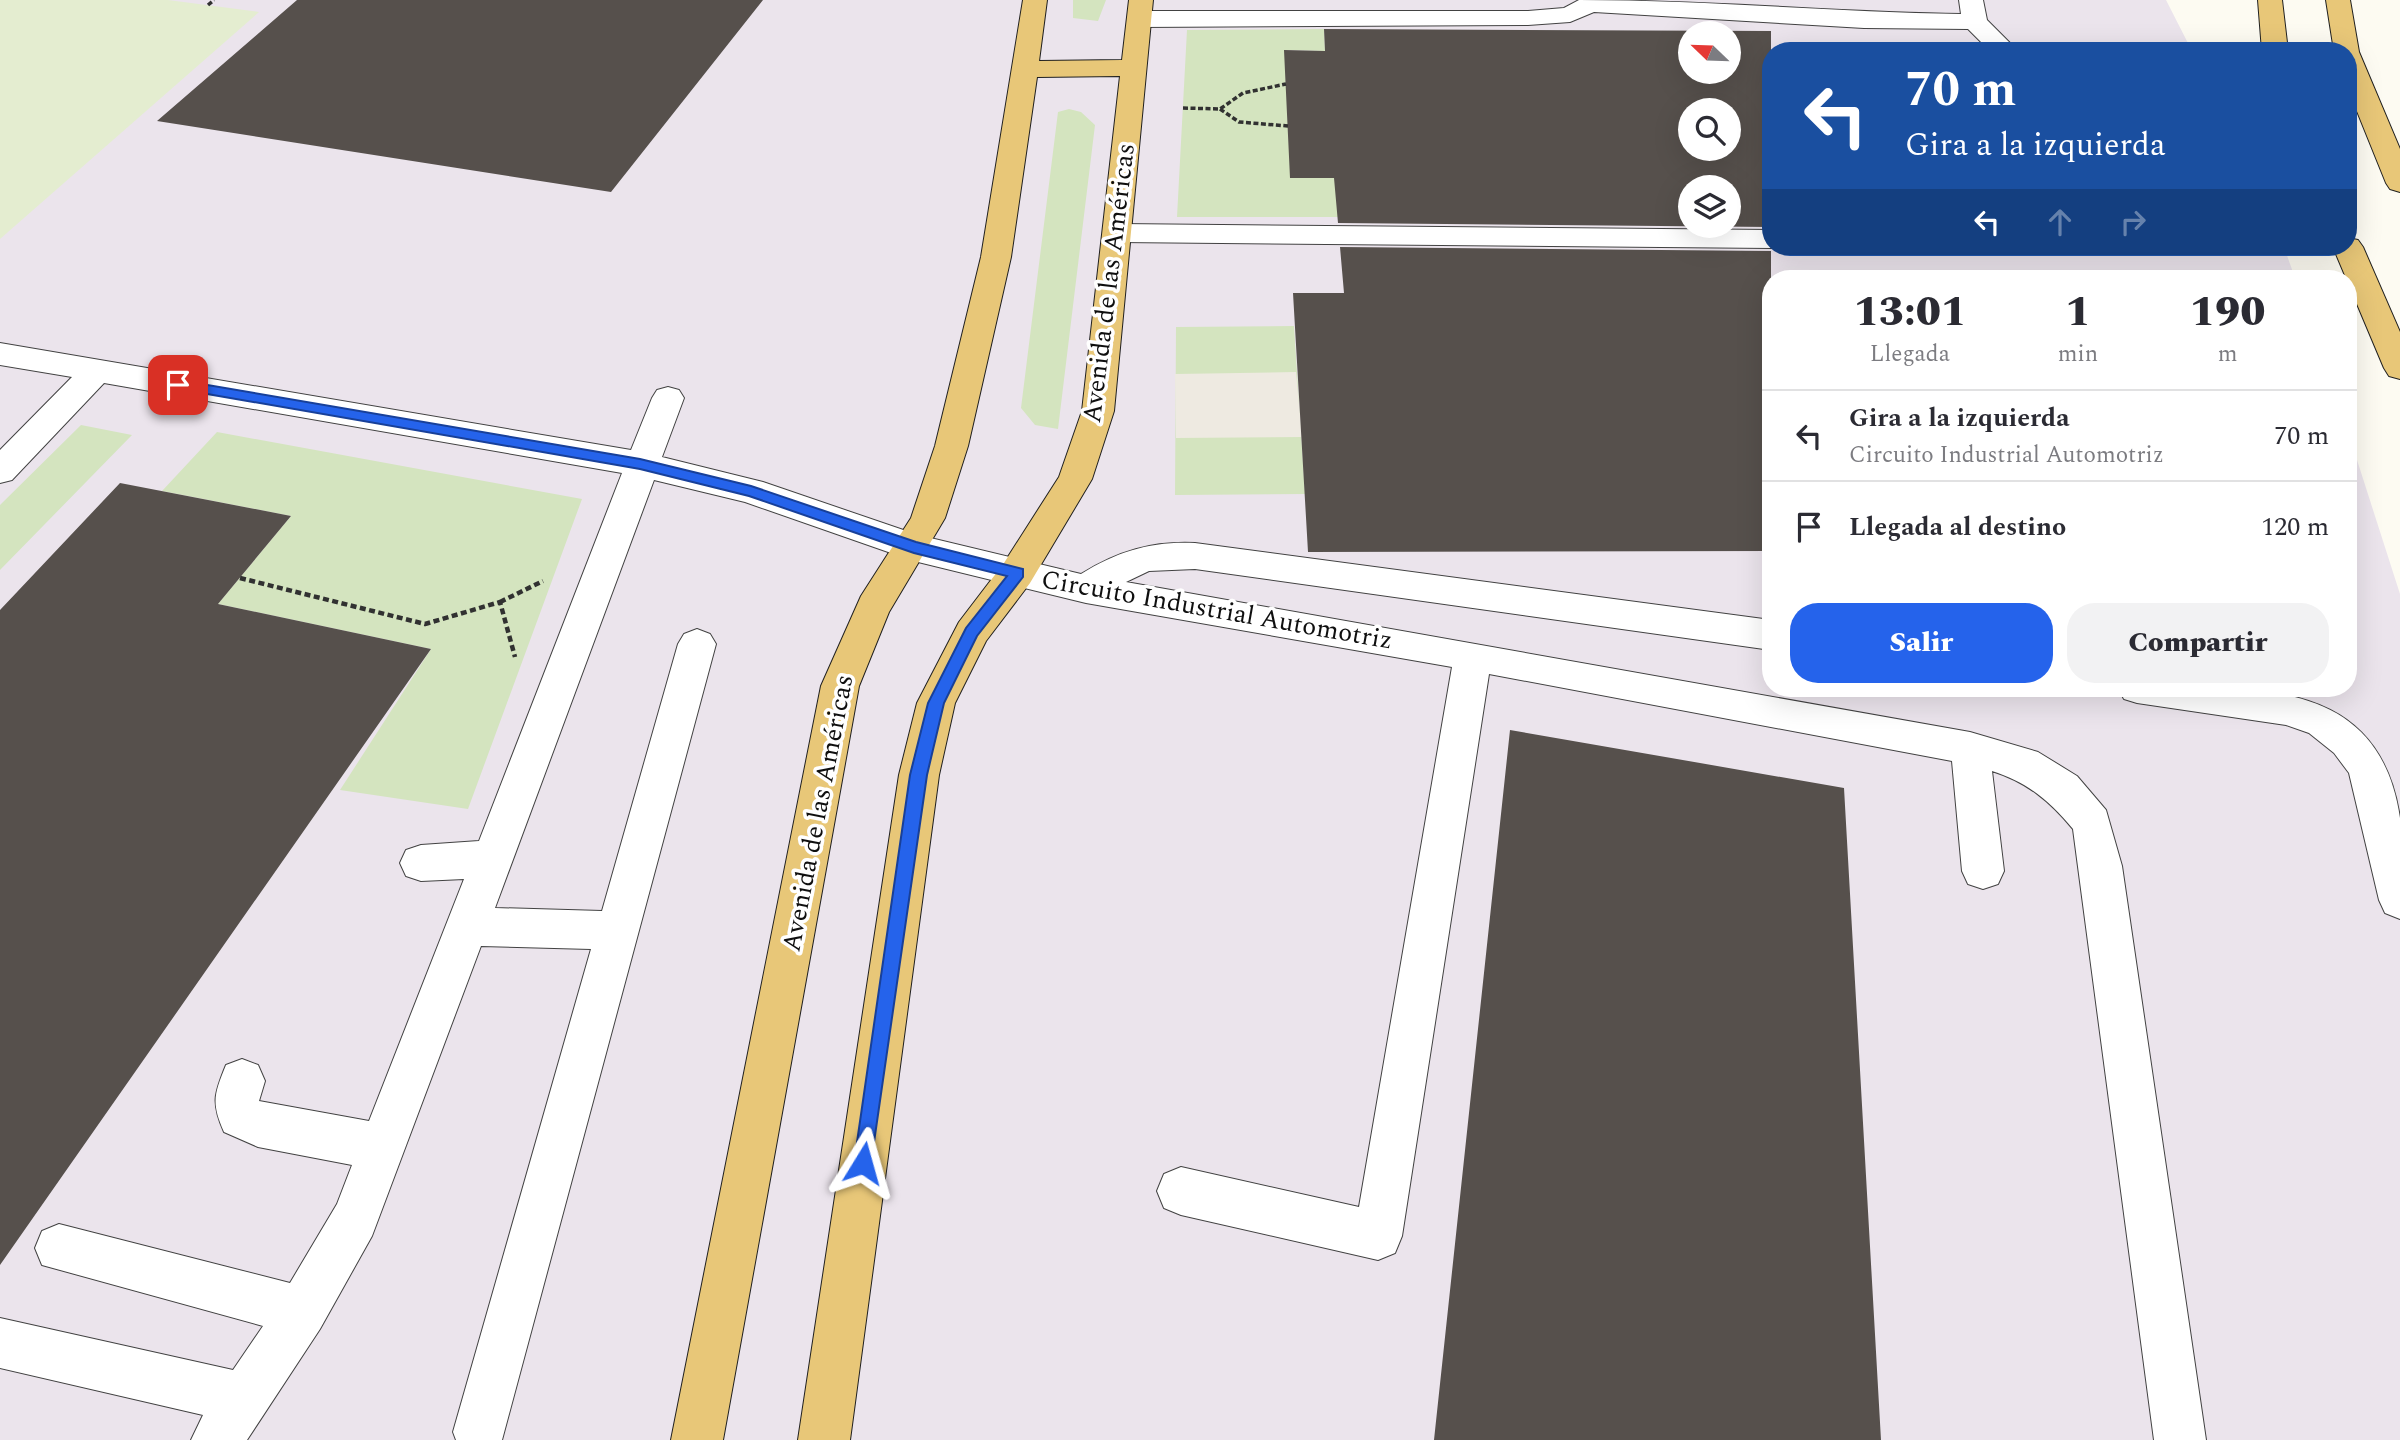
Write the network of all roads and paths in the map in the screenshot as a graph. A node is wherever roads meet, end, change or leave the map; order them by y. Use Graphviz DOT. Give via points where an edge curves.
graph roads {
  1 [pos="214,0"];
  2 [pos="1035,0"];
  3 [pos="2270,0"];
  4 [pos="2338,0"];
  5 [pos="1588,2"];
  6 [pos="208,5"];
  7 [pos="1140,9"];
  8 [pos="1973,11"];
  9 [pos="1998,42"];
  10 [pos="2274,42"];
  11 [pos="2346,42"];
  12 [pos="1133,68"];
  13 [pos="1025,69"];
  14 [pos="2357,76"];
  15 [pos="1286,84"];
  16 [pos="1183,108"];
  17 [pos="1220,109"];
  18 [pos="1288,126"];
  19 [pos="2400,183"];
  20 [pos="1119,233"];
  21 [pos="1762,239"];
  22 [pos="2352,256"];
  23 [pos="0,354"];
  24 [pos="2400,368"];
  25 [pos="97,371"];
  26 [pos="668,398"];
  27 [pos="640,464"];
  28 [pos="0,471"];
  29 [pos="914,548"];
  30 [pos="1017,573"];
  31 [pos="554,576"];
  32 [pos="240,578"];
  33 [pos="1086,589"];
  34 [pos="500,602"];
  35 [pos="1762,634"];
  36 [pos="697,643"];
  37 [pos="1473,656"];
  38 [pos="515,660"];
  39 [pos="2201,697"];
  40 [pos="1970,748"];
  41 [pos="491,859"];
  42 [pos="421,863"];
  43 [pos="1983,872"];
  44 [pos="2400,900"];
  45 [pos="466,925"];
  46 [pos="618,930"];
  47 [pos="242,1081"];
  48 [pos="382,1147"];
  49 [pos="1181,1191"];
  50 [pos="59,1248"];
  51 [pos="302,1311"];
  52 [pos="0,1343"];
  53 [pos="246,1399"];
  54 [pos="479,1432"];
  55 [pos="216,1440"];
  56 [pos="697,1440"];
  57 [pos="824,1440"];
  58 [pos="2180,1440"];
  1 -- 6 [label="path"];
  2 -- 13 [label="main road, Avenida de las Américas"];
  3 -- 10 [label="main road"];
  4 -- 11 [label="main road"];
  5 -- 7 [label="street" via="1570,15 1528,18"];
  5 -- 8 [label="street" via="1864,20"];
  7 -- 12 [label="main road, Avenida de las Américas"];
  8 -- 9 [label="street"];
  12 -- 13 [label="main road"];
  12 -- 20 [label="main road, Avenida de las Américas"];
  13 -- 29 [label="main road, Avenida de las Américas" via="965,406"];
  14 -- 19 [label="main road"];
  15 -- 17 [label="path" via="1249,89"];
  16 -- 17 [label="path"];
  17 -- 18 [label="path" via="1239,122"];
  20 -- 21 [label="street"];
  20 -- 30 [label="main road, Avenida de las Américas" via="1098,411 1075,479"];
  22 -- 24 [label="main road"];
  23 -- 25 [label="street, Circuito Industrial Automotriz"];
  25 -- 27 [label="street, Circuito Industrial Automotriz"];
  25 -- 28 [label="street"];
  26 -- 27 [label="street"];
  27 -- 29 [label="street, Circuito Industrial Automotriz" via="751,491"];
  27 -- 41 [label="street"];
  29 -- 30 [label="street, Circuito Industrial Automotriz"];
  29 -- 56 [label="main road, Avenida de las Américas" via="859,634 840,686"];
  30 -- 33 [label="street, Circuito Industrial Automotriz"];
  30 -- 57 [label="main road, Avenida de las Américas" via="972,632 936,703 919,775"];
  31 -- 34 [label="path"];
  32 -- 34 [label="path" via="425,624"];
  33 -- 35 [label="street" via="1129,562 1160,554 1195,556"];
  33 -- 37 [label="street, Circuito Industrial Automotriz"];
  34 -- 38 [label="path"];
  36 -- 46 [label="street"];
  37 -- 40 [label="street, Circuito Industrial Automotriz"];
  37 -- 49 [label="street" via="1378,1236"];
  39 -- 44 [label="street" via="2287,709 2323,722 2348,741 2367,767"];
  40 -- 43 [label="street"];
  40 -- 58 [label="street, Circuito Industrial Automotriz" via="2024,764 2063,788 2092,822"];
  41 -- 42 [label="street"];
  41 -- 45 [label="street"];
  45 -- 46 [label="street"];
  45 -- 48 [label="street"];
  46 -- 54 [label="street"];
  47 -- 48 [label="street" via="236,1100 240,1116 258,1125"];
  48 -- 51 [label="street" via="355,1219"];
  50 -- 51 [label="street"];
  51 -- 53 [label="street"];
  52 -- 53 [label="street"];
  53 -- 55 [label="street"];
}
